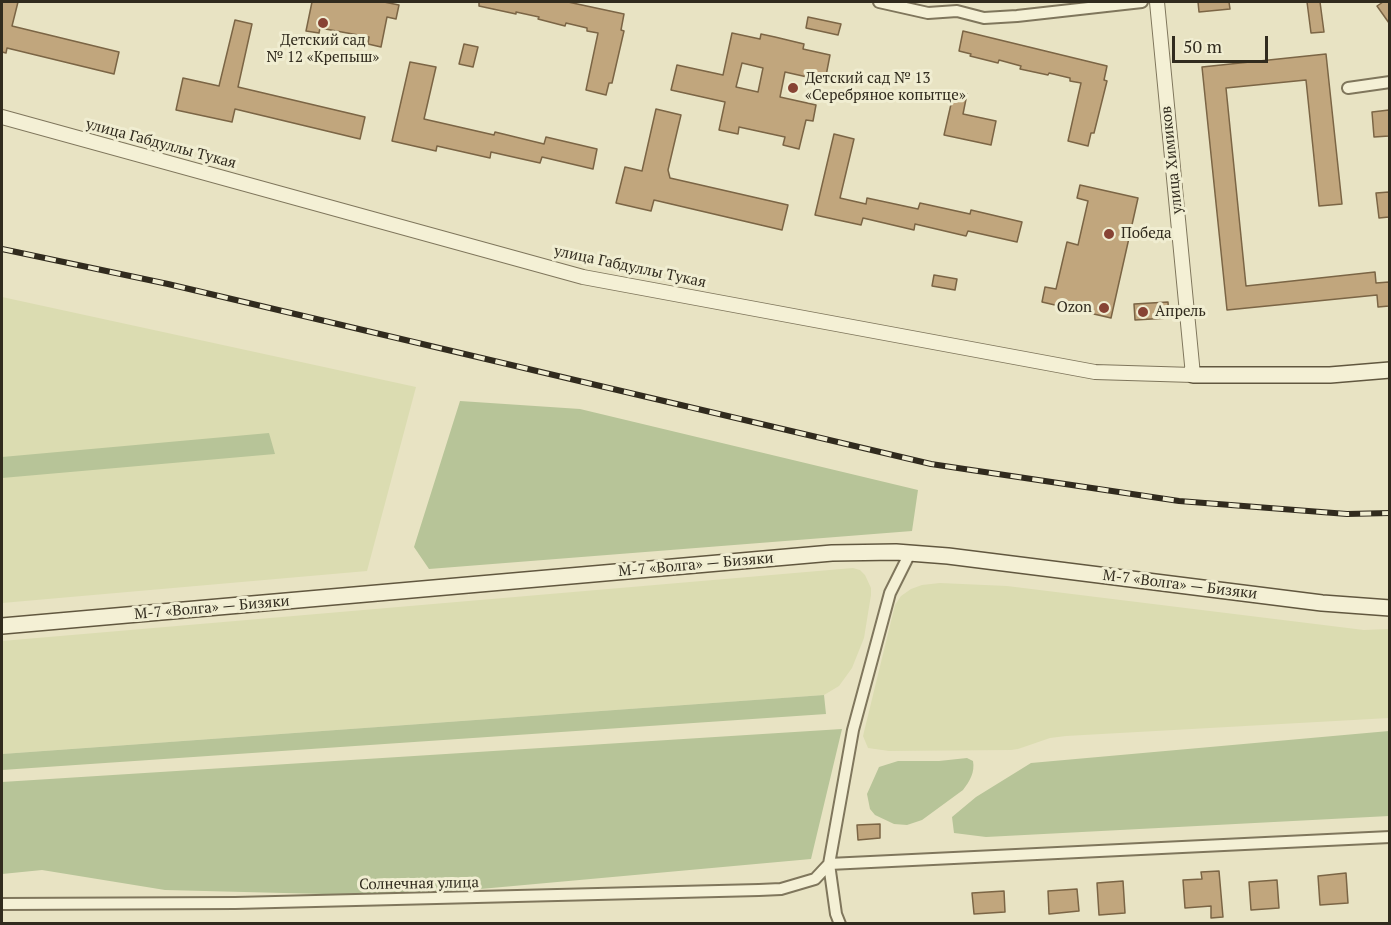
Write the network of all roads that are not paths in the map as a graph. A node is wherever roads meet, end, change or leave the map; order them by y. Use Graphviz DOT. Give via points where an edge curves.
graph roads {
  1 [pos="879,2"];
  2 [pos="1142,2"];
  3 [pos="1157,2"];
  4 [pos="1389,82"];
  5 [pos="1348,88"];
  6 [pos="2,117"];
  7 [pos="1389,370"];
  8 [pos="1193,375"];
  9 [pos="910,553"];
  10 [pos="1389,608"];
  11 [pos="2,626"];
  12 [pos="1389,837"];
  13 [pos="830,864"];
  14 [pos="2,904"];
  15 [pos="840,924"];
  1 -- 2 [label="street" via="928,13 957,11 984,18"];
  3 -- 8 [label="street, улица Химиков"];
  4 -- 5 [label="street"];
  6 -- 8 [label="street, улица Габдуллы Тукая" via="583,277 1095,372"];
  7 -- 8 [label="main road" via="1330,375"];
  9 -- 10 [label="main road, М-7 «Волга» — Бизяки"];
  9 -- 11 [label="main road, М-7 «Волга» — Бизяки" via="832,553"];
  9 -- 13 [label="street" via="890,593 853,730"];
  12 -- 13 [label="street"];
  13 -- 14 [label="street, Солнечная улица" via="815,879 781,889 235,903"];
  13 -- 15 [label="street"];
}
